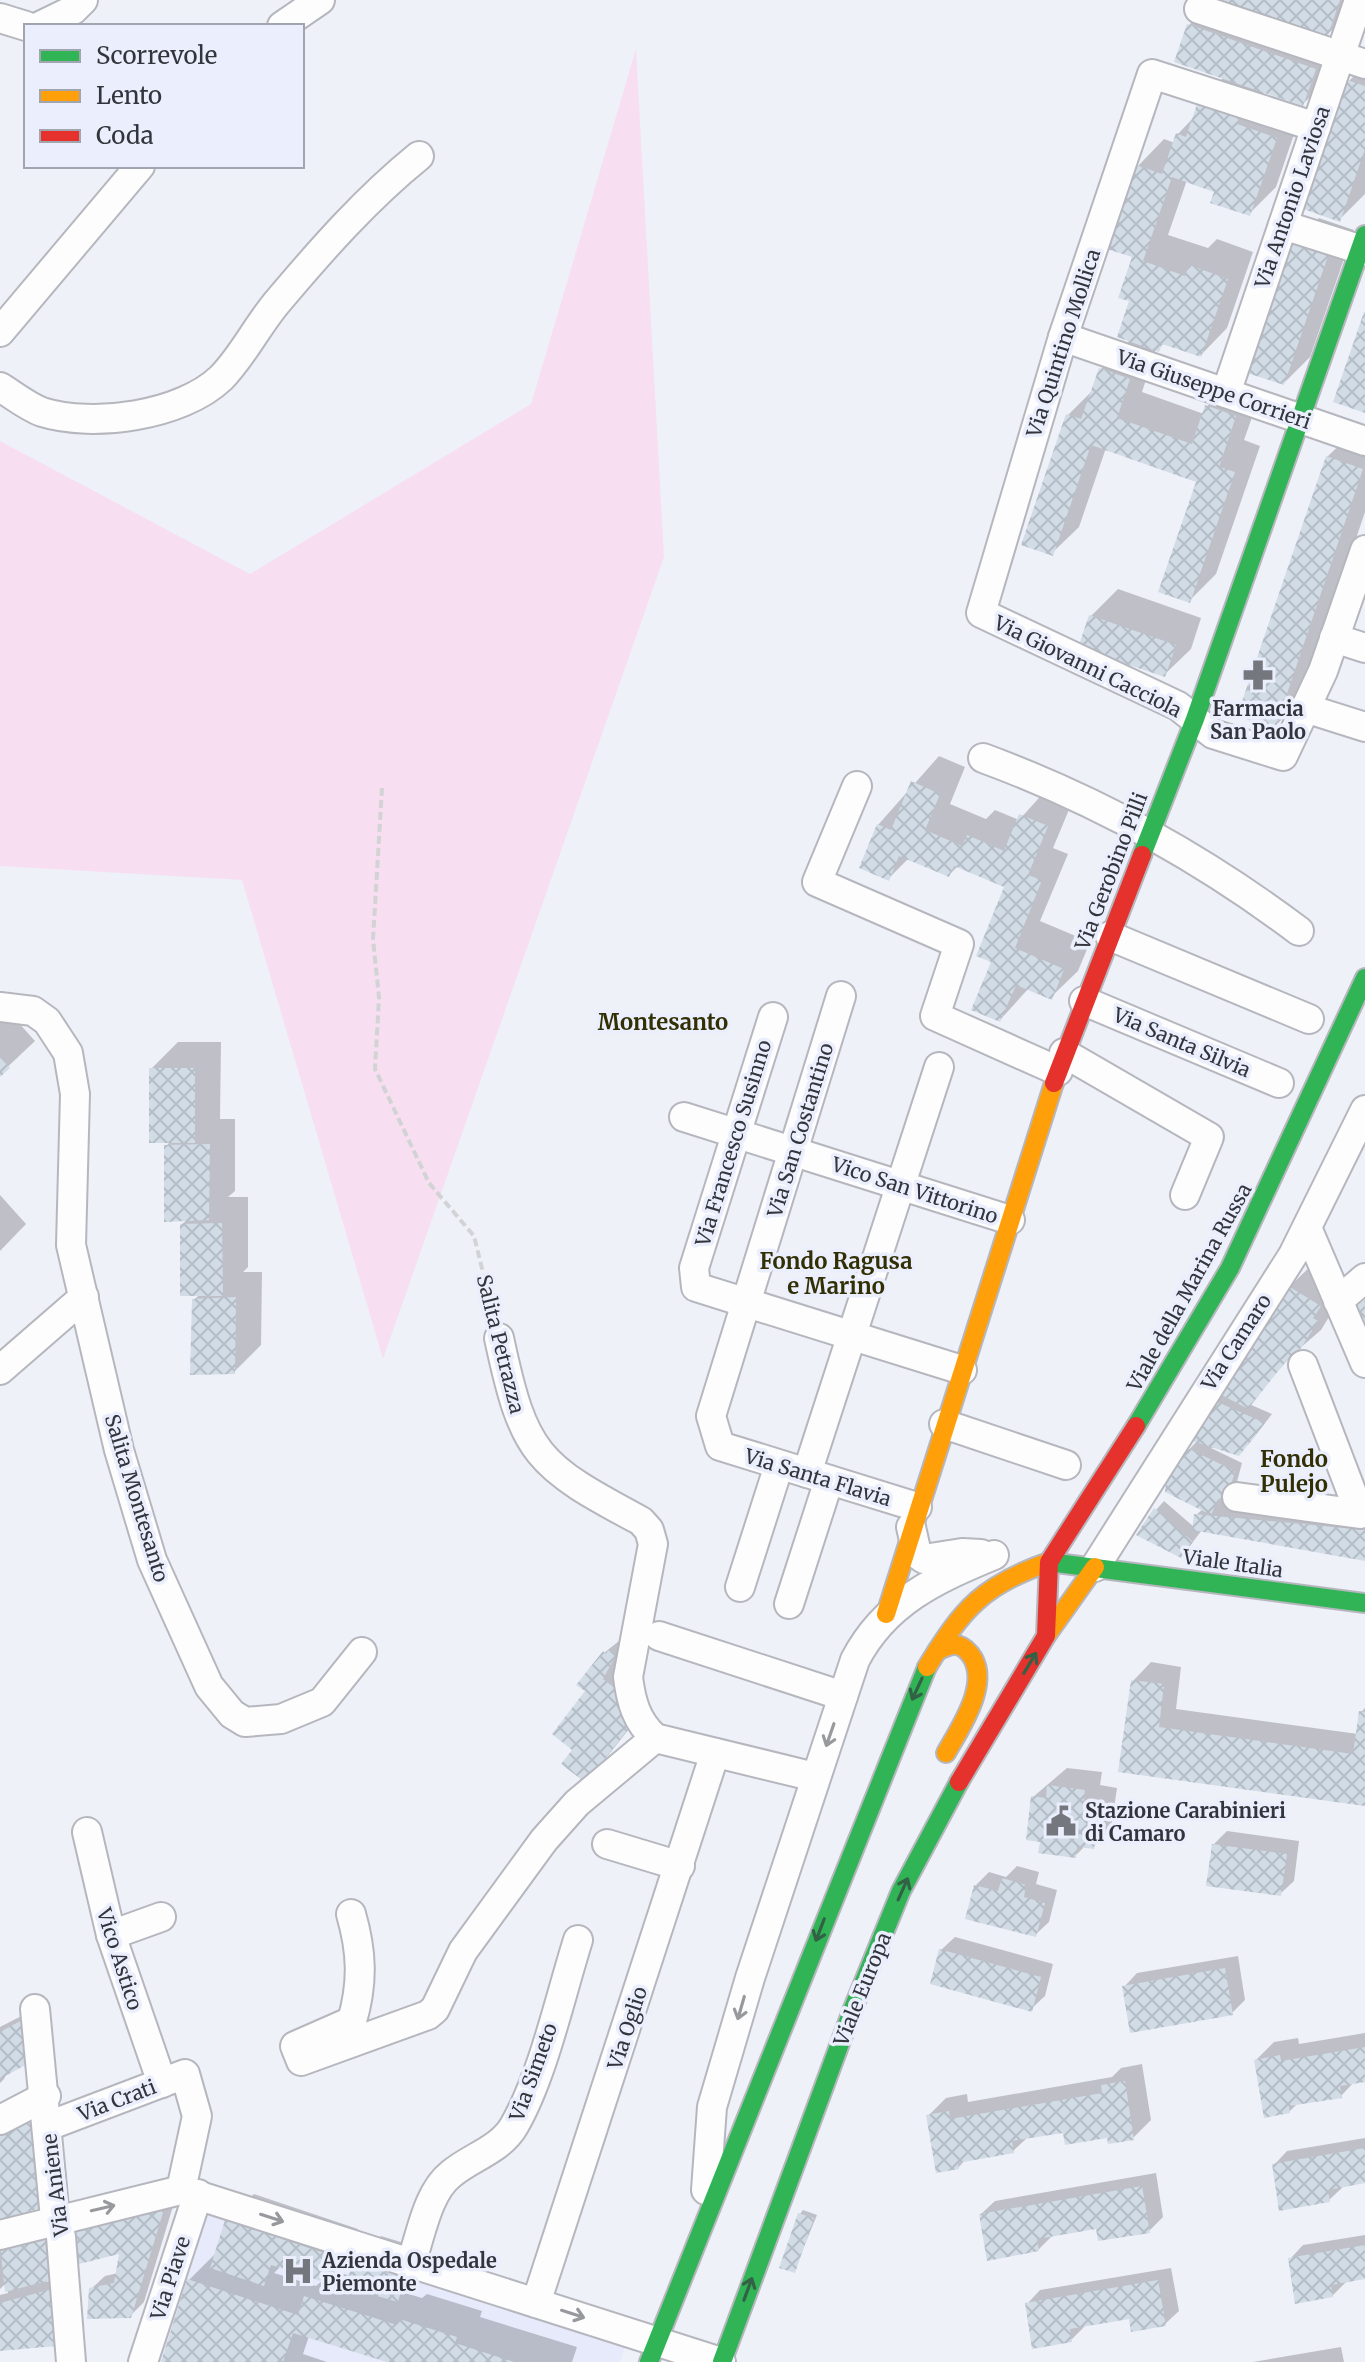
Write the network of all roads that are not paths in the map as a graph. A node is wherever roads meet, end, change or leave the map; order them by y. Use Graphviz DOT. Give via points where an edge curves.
graph roads {
  1 [pos="83,0"];
  2 [pos="320,0"];
  3 [pos="1359,0"];
  4 [pos="1199,9"];
  5 [pos="0,18"];
  6 [pos="44,24"];
  7 [pos="285,24"];
  8 [pos="24,25"];
  9 [pos="1353,60"];
  10 [pos="1316,127"];
  11 [pos="419,156"];
  12 [pos="138,168"];
  13 [pos="1283,225"];
  14 [pos="1363,245"];
  15 [pos="0,332"];
  16 [pos="1063,337"];
  17 [pos="0,387"];
  18 [pos="1226,393"];
  19 [pos="1301,419"];
  20 [pos="1365,441"];
  21 [pos="1365,550"];
  22 [pos="981,613"];
  23 [pos="1334,638"];
  24 [pos="1365,648"];
  25 [pos="1305,708"];
  26 [pos="1195,719"];
  27 [pos="1365,727"];
  28 [pos="983,758"];
  29 [pos="857,786"];
  30 [pos="1149,833"];
  31 [pos="1299,931"];
  32 [pos="1110,936"];
  33 [pos="1365,978"];
  34 [pos="841,996"];
  35 [pos="1084,1001"];
  36 [pos="0,1007"];
  37 [pos="773,1017"];
  38 [pos="1309,1019"];
  39 [pos="1061,1062"];
  40 [pos="939,1067"];
  41 [pos="1279,1083"];
  42 [pos="1365,1110"];
  43 [pos="684,1117"];
  44 [pos="736,1134"];
  45 [pos="793,1152"];
  46 [pos="901,1186"];
  47 [pos="1185,1195"];
  48 [pos="1010,1220"];
  49 [pos="1308,1230"];
  50 [pos="1365,1278"];
  51 [pos="84,1297"];
  52 [pos="1338,1301"];
  53 [pos="746,1302"];
  54 [pos="852,1335"];
  55 [pos="499,1338"];
  56 [pos="1365,1363"];
  57 [pos="1303,1365"];
  58 [pos="0,1370"];
  59 [pos="962,1370"];
  60 [pos="944,1424"];
  61 [pos="720,1446"];
  62 [pos="779,1465"];
  63 [pos="1066,1465"];
  64 [pos="818,1477"];
  65 [pos="1237,1497"];
  66 [pos="914,1517"];
  67 [pos="994,1555"];
  68 [pos="1049,1562"];
  69 [pos="1095,1567"];
  70 [pos="740,1587"];
  71 [pos="1365,1603"];
  72 [pos="789,1604"];
  73 [pos="886,1614"];
  74 [pos="659,1636"];
  75 [pos="1046,1636"];
  76 [pos="937,1651"];
  77 [pos="362,1652"];
  78 [pos="843,1696"];
  79 [pos="655,1738"];
  80 [pos="715,1753"];
  81 [pos="815,1777"];
  82 [pos="87,1832"];
  83 [pos="607,1844"];
  84 [pos="920,1852"];
  85 [pos="680,1866"];
  86 [pos="351,1914"];
  87 [pos="161,1917"];
  88 [pos="111,1935"];
  89 [pos="578,1940"];
  90 [pos="35,2009"];
  91 [pos="174,2078"];
  92 [pos="46,2096"];
  93 [pos="0,2120"];
  94 [pos="48,2126"];
  95 [pos="189,2192"];
  96 [pos="704,2215"];
  97 [pos="57,2219"];
  98 [pos="0,2235"];
  99 [pos="411,2263"];
  100 [pos="536,2303"];
  101 [pos="652,2352"];
  102 [pos="71,2362"];
  103 [pos="143,2362"];
  104 [pos="722,2362"];
  1 -- 6 [label="street"];
  2 -- 7 [label="street"];
  3 -- 9 [label="street, Via Antonio Laviosa"];
  4 -- 9 [label="street"];
  5 -- 8 [label="street"];
  9 -- 10 [label="street, Via Antonio Laviosa"];
  10 -- 13 [label="street, Via Antonio Laviosa"];
  10 -- 16 [label="street, Via Quintino Mollica" via="1152,74"];
  11 -- 17 [label="street" via="383,185 278,301 220,379 172,406 140,416 91,418 41,412"];
  12 -- 15 [label="street"];
  13 -- 14 [label="street"];
  13 -- 18 [label="street, Via Antonio Laviosa"];
  14 -- 19 [label="main road, Via Gerobino Pilli"];
  16 -- 18 [label="street, Via Giuseppe Corrieri"];
  16 -- 22 [label="street, Via Quintino Mollica"];
  18 -- 19 [label="street, Via Giuseppe Corrieri"];
  19 -- 20 [label="street, Via Giuseppe Corrieri"];
  19 -- 26 [label="main road, Via Gerobino Pilli"];
  21 -- 23 [label="street"];
  22 -- 26 [label="street, Via Giovanni Cacciola" via="1178,706"];
  23 -- 24 [label="street"];
  23 -- 25 [label="street"];
  25 -- 26 [label="street, Via Giovanni Cacciola" via="1283,756 1213,734"];
  25 -- 27 [label="street"];
  26 -- 30 [label="main road, Via Gerobino Pilli"];
  28 -- 30 [label="street" via="1086,799"];
  29 -- 39 [label="street" via="817,882 959,944 935,1016"];
  30 -- 31 [label="street"];
  30 -- 32 [label="main road, Via Gerobino Pilli"];
  32 -- 35 [label="main road, Via Gerobino Pilli"];
  32 -- 38 [label="street"];
  33 -- 68 [label="main road, Viale della Marina Russa" via="1230,1268"];
  34 -- 45 [label="street, Via San Costantino"];
  35 -- 39 [label="main road, Via Gerobino Pilli"];
  35 -- 41 [label="street, Via Santa Silvia"];
  36 -- 51 [label="street" via="33,1011 47,1021 68,1053 75,1094 71,1245"];
  37 -- 44 [label="street, Via Francesco Susinno"];
  39 -- 47 [label="street" via="1209,1137"];
  39 -- 48 [label="main road, Via Gerobino Pilli"];
  40 -- 46 [label="street"];
  42 -- 49 [label="street, Via Camaro"];
  43 -- 44 [label="street, Vico San Vittorino"];
  44 -- 45 [label="street, Vico San Vittorino"];
  44 -- 53 [label="street, Via Francesco Susinno" via="695,1277"];
  45 -- 46 [label="street, Vico San Vittorino"];
  45 -- 53 [label="street, Via San Costantino"];
  46 -- 48 [label="street, Vico San Vittorino"];
  46 -- 54 [label="street"];
  48 -- 59 [label="main road, Via Gerobino Pilli"];
  49 -- 52 [label="street"];
  49 -- 69 [label="street, Via Camaro"];
  50 -- 52 [label="street"];
  51 -- 58 [label="street"];
  51 -- 77 [label="street, Salita Montesanto" via="119,1450 152,1560 220,1701 245,1722 270,1722 310,1710 332,1692"];
  52 -- 56 [label="street"];
  53 -- 54 [label="street"];
  53 -- 61 [label="street, Via San Costantino" via="711,1416"];
  54 -- 59 [label="street"];
  54 -- 64 [label="street"];
  55 -- 79 [label="street, Salita Petrazza" via="512,1402 529,1443 562,1475 649,1530 653,1544 628,1677 641,1726"];
  57 -- 65 [label="street" via="1360,1514"];
  59 -- 60 [label="main road, Via Gerobino Pilli"];
  60 -- 63 [label="street"];
  60 -- 66 [label="main road, Via Gerobino Pilli"];
  61 -- 62 [label="street, Via Santa Flavia"];
  62 -- 64 [label="street, Via Santa Flavia"];
  62 -- 70 [label="street"];
  64 -- 66 [label="street, Via Santa Flavia"];
  64 -- 72 [label="street"];
  66 -- 67 [label="street" via="917,1554 924,1559"];
  66 -- 73 [label="main road, Via Gerobino Pilli"];
  67 -- 68 [label="street"];
  67 -- 73 [label="street" via="928,1584"];
  68 -- 69 [label="main road, Viale Italia"];
  68 -- 75 [label="main road"];
  68 -- 76 [label="main road" via="1007,1577 978,1599"];
  69 -- 71 [label="main road, Viale Italia"];
  69 -- 75 [label="main road, Viale Europa"];
  73 -- 78 [label="street" via="861,1648"];
  74 -- 78 [label="street"];
  84 -- 75 [label="main road, Viale Europa, one-way"];
  76 -- 84 [label="main road" via="959,1645 970,1654 975,1671 969,1713 945,1755"];
  76 -- 96 [label="main road, one-way" via="903,1719"];
  78 -- 81 [label="street, one-way"];
  79 -- 80 [label="street"];
  79 -- 86 [label="street" via="577,1803 544,1840 463,1951 435,2009 301,2061 295,2046 352,2021 359,1999 361,1949"];
  80 -- 81 [label="street"];
  80 -- 85 [label="street, Via Oglio"];
  81 -- 96 [label="street, one-way" via="712,2107"];
  82 -- 88 [label="street, Vico Astico"];
  83 -- 85 [label="street"];
  104 -- 84 [label="main road, Viale Europa, one-way" via="852,2011"];
  85 -- 100 [label="street, Via Oglio"];
  87 -- 88 [label="street"];
  88 -- 91 [label="street, Vico Astico"];
  89 -- 99 [label="street, Via Simeto" via="514,2125 500,2143 443,2181"];
  90 -- 92 [label="street, Via Aniene"];
  91 -- 94 [label="street, Via Crati"];
  91 -- 95 [label="street, Vico Astico" via="197,2116"];
  92 -- 93 [label="street"];
  92 -- 94 [label="street, Via Aniene"];
  94 -- 97 [label="street, Via Aniene"];
  97 -- 95 [label="street, one-way"];
  95 -- 99 [label="street, one-way"];
  95 -- 103 [label="street, Via Piave"];
  96 -- 101 [label="main road"];
  97 -- 98 [label="street"];
  97 -- 102 [label="street, Via Aniene"];
  99 -- 100 [label="street"];
  100 -- 101 [label="street, one-way"];
  101 -- 104 [label="street"];
}
